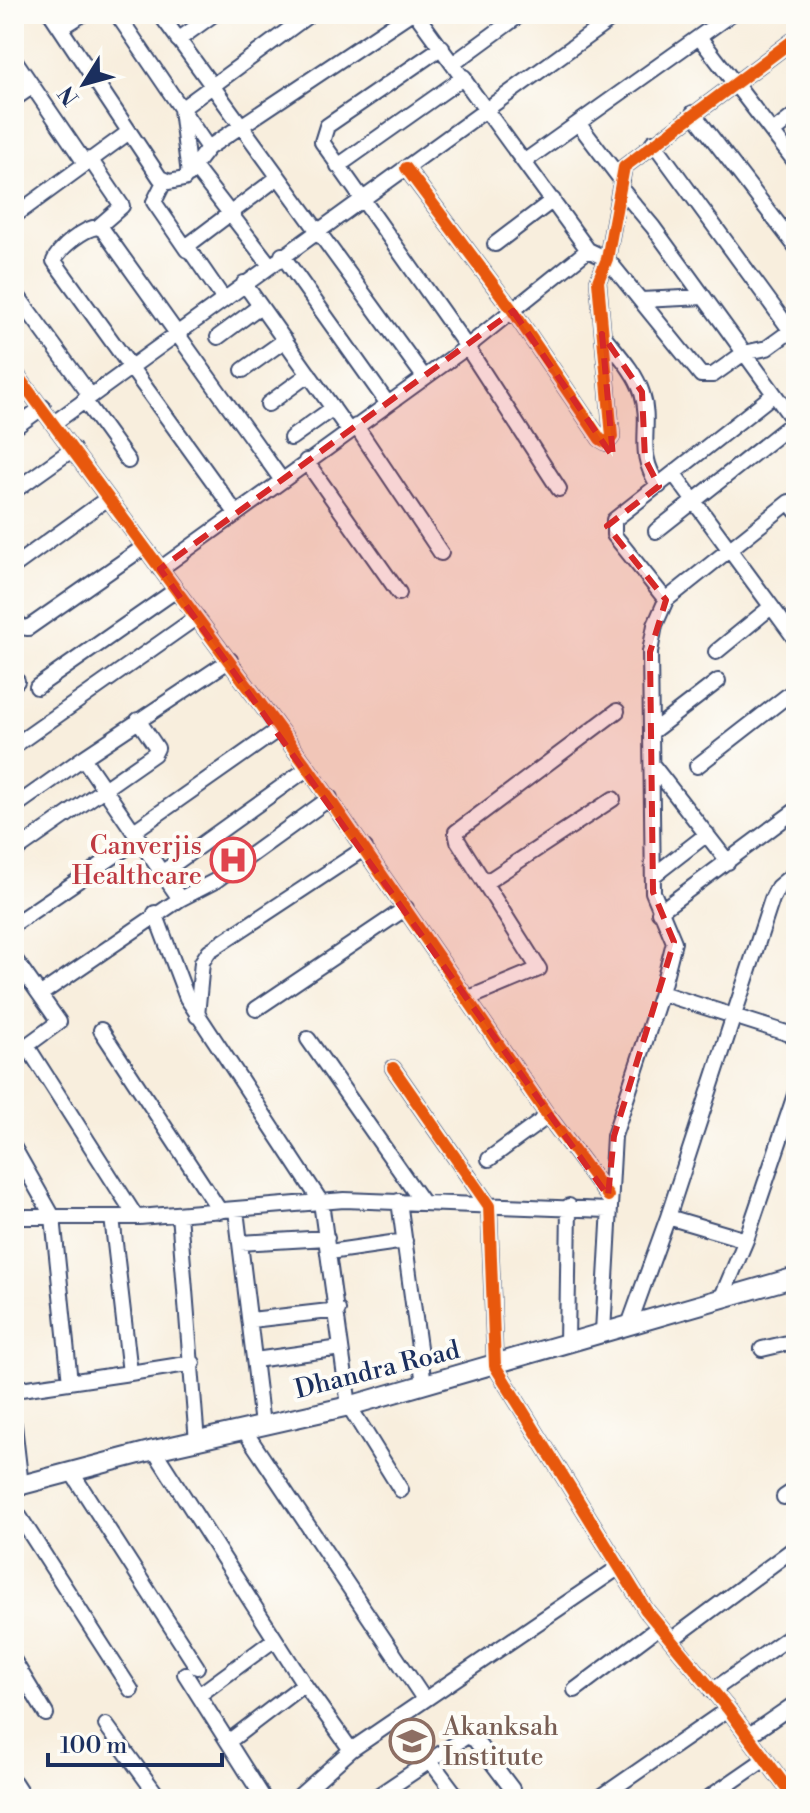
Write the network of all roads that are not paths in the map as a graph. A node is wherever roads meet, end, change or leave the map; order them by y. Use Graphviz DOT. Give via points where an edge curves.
graph roads {
  1 [pos="51,14"];
  2 [pos="83,14"];
  3 [pos="117,14"];
  4 [pos="160,14"];
  5 [pos="214,14"];
  6 [pos="310,14"];
  7 [pos="409,14"];
  8 [pos="416,14"];
  9 [pos="521,14"];
  10 [pos="618,14"];
  11 [pos="731,14"];
  12 [pos="710,20"];
  13 [pos="61,28"];
  14 [pos="699,37"];
  15 [pos="796,38"];
  16 [pos="178,40"];
  17 [pos="442,47"];
  18 [pos="14,59"];
  19 [pos="454,63"];
  20 [pos="464,77"];
  21 [pos="735,81"];
  22 [pos="33,86"];
  23 [pos="212,87"];
  24 [pos="14,99"];
  25 [pos="487,108"];
  26 [pos="181,109"];
  27 [pos="693,113"];
  28 [pos="796,114"];
  29 [pos="578,123"];
  30 [pos="240,127"];
  31 [pos="129,132"];
  32 [pos="773,132"];
  33 [pos="653,142"];
  34 [pos="208,148"];
  35 [pos="88,161"];
  36 [pos="525,161"];
  37 [pos="796,163"];
  38 [pos="338,166"];
  39 [pos="406,168"];
  40 [pos="192,172"];
  41 [pos="277,178"];
  42 [pos="165,180"];
  43 [pos="622,186"];
  44 [pos="361,198"];
  45 [pos="553,200"];
  46 [pos="232,212"];
  47 [pos="14,216"];
  48 [pos="98,227"];
  49 [pos="317,231"];
  50 [pos="495,244"];
  51 [pos="796,247"];
  52 [pos="187,250"];
  53 [pos="588,250"];
  54 [pos="282,255"];
  55 [pos="607,259"];
  56 [pos="269,264"];
  57 [pos="244,283"];
  58 [pos="14,291"];
  59 [pos="704,297"];
  60 [pos="223,298"];
  61 [pos="641,300"];
  62 [pos="260,306"];
  63 [pos="513,311"];
  64 [pos="794,329"];
  65 [pos="177,331"];
  66 [pos="602,334"];
  67 [pos="218,337"];
  68 [pos="285,340"];
  69 [pos="467,347"];
  70 [pos="744,353"];
  71 [pos="130,365"];
  72 [pos="243,370"];
  73 [pos="15,374"];
  74 [pos="309,374"];
  75 [pos="424,377"];
  76 [pos="774,394"];
  77 [pos="608,397"];
  78 [pos="87,398"];
  79 [pos="268,404"];
  80 [pos="388,404"];
  81 [pos="43,407"];
  82 [pos="333,408"];
  83 [pos="581,411"];
  84 [pos="54,423"];
  85 [pos="795,423"];
  86 [pos="14,428"];
  87 [pos="352,429"];
  88 [pos="291,438"];
  89 [pos="73,449"];
  90 [pos="128,461"];
  91 [pos="306,461"];
  92 [pos="674,474"];
  93 [pos="281,479"];
  94 [pos="659,486"];
  95 [pos="559,489"];
  96 [pos="14,491"];
  97 [pos="108,498"];
  98 [pos="693,502"];
  99 [pos="794,504"];
  100 [pos="236,513"];
  101 [pos="656,531"];
  102 [pos="144,547"];
  103 [pos="729,550"];
  104 [pos="441,553"];
  105 [pos="14,566"];
  106 [pos="160,569"];
  107 [pos="176,590"];
  108 [pos="399,593"];
  109 [pos="666,600"];
  110 [pos="771,607"];
  111 [pos="14,617"];
  112 [pos="197,617"];
  113 [pos="796,640"];
  114 [pos="716,652"];
  115 [pos="230,660"];
  116 [pos="718,681"];
  117 [pos="37,687"];
  118 [pos="796,689"];
  119 [pos="617,711"];
  120 [pos="138,720"];
  121 [pos="279,729"];
  122 [pos="653,731"];
  123 [pos="14,746"];
  124 [pos="83,758"];
  125 [pos="697,766"];
  126 [pos="654,767"];
  127 [pos="308,768"];
  128 [pos="106,788"];
  129 [pos="330,798"];
  130 [pos="613,799"];
  131 [pos="14,807"];
  132 [pos="796,810"];
  133 [pos="707,834"];
  134 [pos="136,835"];
  135 [pos="365,848"];
  136 [pos="14,852"];
  137 [pos="728,862"];
  138 [pos="163,872"];
  139 [pos="796,872"];
  140 [pos="653,876"];
  141 [pos="485,883"];
  142 [pos="180,899"];
  143 [pos="406,908"];
  144 [pos="659,912"];
  145 [pos="155,913"];
  146 [pos="14,924"];
  147 [pos="14,958"];
  148 [pos="20,980"];
  149 [pos="661,993"];
  150 [pos="41,994"];
  151 [pos="469,998"];
  152 [pos="256,1009"];
  153 [pos="197,1016"];
  154 [pos="733,1016"];
  155 [pos="101,1030"];
  156 [pos="796,1036"];
  157 [pos="308,1039"];
  158 [pos="20,1050"];
  159 [pos="393,1068"];
  160 [pos="796,1092"];
  161 [pos="548,1116"];
  162 [pos="14,1148"];
  163 [pos="489,1159"];
  164 [pos="399,1201"];
  165 [pos="321,1202"];
  166 [pos="422,1202"];
  167 [pos="608,1203"];
  168 [pos="489,1206"];
  169 [pos="569,1206"];
  170 [pos="236,1210"];
  171 [pos="220,1211"];
  172 [pos="179,1214"];
  173 [pos="14,1217"];
  174 [pos="53,1217"];
  175 [pos="112,1217"];
  176 [pos="136,1217"];
  177 [pos="668,1217"];
  178 [pos="746,1240"];
  179 [pos="405,1241"];
  180 [pos="240,1243"];
  181 [pos="328,1245"];
  182 [pos="796,1277"];
  183 [pos="721,1299"];
  184 [pos="338,1310"];
  185 [pos="251,1320"];
  186 [pos="629,1325"];
  187 [pos="603,1332"];
  188 [pos="796,1341"];
  189 [pos="567,1344"];
  190 [pos="341,1348"];
  191 [pos="762,1349"];
  192 [pos="255,1360"];
  193 [pos="193,1363"];
  194 [pos="495,1366"];
  195 [pos="130,1373"];
  196 [pos="70,1382"];
  197 [pos="424,1384"];
  198 [pos="14,1390"];
  199 [pos="349,1406"];
  200 [pos="14,1425"];
  201 [pos="253,1427"];
  202 [pos="197,1442"];
  203 [pos="154,1450"];
  204 [pos="72,1473"];
  205 [pos="18,1486"];
  206 [pos="401,1490"];
  207 [pos="14,1508"];
  208 [pos="794,1553"];
  209 [pos="618,1568"];
  210 [pos="659,1627"];
  211 [pos="796,1632"];
  212 [pos="275,1639"];
  213 [pos="671,1640"];
  214 [pos="14,1661"];
  215 [pos="304,1684"];
  216 [pos="131,1690"];
  217 [pos="575,1690"];
  218 [pos="712,1691"];
  219 [pos="199,1695"];
  220 [pos="424,1699"];
  221 [pos="796,1703"];
  222 [pos="728,1709"];
  223 [pos="46,1714"];
  224 [pos="106,1725"];
  225 [pos="748,1736"];
  226 [pos="228,1742"];
  227 [pos="351,1750"];
  228 [pos="429,1759"];
  229 [pos="765,1759"];
  230 [pos="14,1782"];
  231 [pos="794,1794"];
  232 [pos="25,1799"];
  233 [pos="160,1799"];
  234 [pos="264,1799"];
  235 [pos="296,1799"];
  236 [pos="373,1799"];
  237 [pos="459,1799"];
  238 [pos="512,1799"];
  239 [pos="598,1799"];
  240 [pos="707,1799"];
  1 -- 13 [label="street"];
  2 -- 13 [label="street"];
  3 -- 26 [label="street"];
  4 -- 16 [label="street"];
  5 -- 16 [label="street"];
  6 -- 23 [label="street"];
  7 -- 30 [label="street"];
  8 -- 17 [label="street"];
  9 -- 19 [label="street"];
  10 -- 25 [label="street"];
  11 -- 12 [label="street"];
  12 -- 14 [label="street"];
  13 -- 31 [label="street"];
  14 -- 21 [label="street"];
  14 -- 29 [label="street"];
  15 -- 21 [label="street"];
  16 -- 23 [label="street"];
  17 -- 19 [label="street"];
  17 -- 38 [label="street" via="327,126 322,142"];
  18 -- 22 [label="street"];
  19 -- 20 [label="street"];
  20 -- 25 [label="street"];
  20 -- 38 [label="street"];
  21 -- 27 [label="street"];
  21 -- 32 [label="street"];
  22 -- 24 [label="street"];
  22 -- 35 [label="street"];
  23 -- 26 [label="street"];
  23 -- 30 [label="street"];
  25 -- 36 [label="street"];
  25 -- 39 [label="street"];
  26 -- 34 [label="street"];
  26 -- 40 [label="street"];
  27 -- 33 [label="street"];
  27 -- 51 [label="street"];
  28 -- 32 [label="street"];
  29 -- 36 [label="street"];
  29 -- 43 [label="street"];
  30 -- 34 [label="street"];
  30 -- 41 [label="street"];
  31 -- 35 [label="street"];
  31 -- 42 [label="street"];
  32 -- 37 [label="street"];
  33 -- 43 [label="street" via="626,163"];
  33 -- 64 [label="street"];
  34 -- 40 [label="street"];
  35 -- 47 [label="street"];
  35 -- 48 [label="street" via="122,206"];
  36 -- 45 [label="street"];
  38 -- 44 [label="street"];
  39 -- 44 [label="street"];
  39 -- 63 [label="street"];
  40 -- 42 [label="street" via="176,182"];
  40 -- 46 [label="street"];
  41 -- 46 [label="street"];
  41 -- 49 [label="street"];
  42 -- 52 [label="street" via="155,198 156,208"];
  43 -- 55 [label="street"];
  43 -- 59 [label="street"];
  44 -- 49 [label="street"];
  44 -- 69 [label="street"];
  45 -- 50 [label="street"];
  45 -- 53 [label="street"];
  46 -- 52 [label="street" via="190,242"];
  46 -- 56 [label="street"];
  48 -- 65 [label="street"];
  48 -- 71 [label="street" via="90,228 54,261"];
  49 -- 54 [label="street"];
  49 -- 75 [label="street"];
  52 -- 60 [label="street"];
  53 -- 55 [label="street"];
  53 -- 63 [label="street"];
  54 -- 56 [label="street"];
  54 -- 80 [label="street"];
  55 -- 61 [label="street"];
  55 -- 66 [label="street" via="598,281"];
  56 -- 57 [label="street"];
  57 -- 60 [label="street"];
  57 -- 62 [label="street"];
  58 -- 78 [label="street"];
  59 -- 61 [label="street"];
  59 -- 70 [label="street"];
  60 -- 65 [label="street"];
  61 -- 70 [label="street" via="701,375 713,375"];
  62 -- 67 [label="street"];
  62 -- 68 [label="street"];
  63 -- 69 [label="street"];
  63 -- 83 [label="street"];
  64 -- 70 [label="street" via="767,348"];
  65 -- 71 [label="street"];
  65 -- 93 [label="street"];
  66 -- 77 [label="street"];
  66 -- 94 [label="street" via="642,392 645,459"];
  68 -- 72 [label="street"];
  68 -- 74 [label="street"];
  69 -- 75 [label="street"];
  69 -- 95 [label="street"];
  70 -- 76 [label="street"];
  71 -- 78 [label="street"];
  71 -- 100 [label="street"];
  73 -- 81 [label="street"];
  74 -- 79 [label="street"];
  74 -- 82 [label="street"];
  75 -- 80 [label="street"];
  76 -- 85 [label="street"];
  76 -- 92 [label="street"];
  77 -- 83 [label="street"];
  77 -- 83 [label="street" via="612,437 607,443"];
  78 -- 84 [label="street"];
  78 -- 90 [label="street"];
  80 -- 87 [label="street"];
  81 -- 84 [label="street"];
  81 -- 86 [label="street"];
  82 -- 87 [label="street"];
  82 -- 88 [label="street"];
  84 -- 89 [label="street"];
  85 -- 98 [label="street"];
  87 -- 91 [label="street"];
  87 -- 104 [label="street"];
  89 -- 96 [label="street"];
  89 -- 97 [label="street"];
  91 -- 93 [label="street"];
  91 -- 108 [label="street"];
  92 -- 94 [label="street"];
  92 -- 98 [label="street"];
  93 -- 100 [label="street"];
  94 -- 109 [label="street" via="612,525 614,535"];
  97 -- 102 [label="street"];
  97 -- 105 [label="street"];
  98 -- 101 [label="street"];
  98 -- 103 [label="street"];
  99 -- 103 [label="street"];
  100 -- 106 [label="street"];
  102 -- 106 [label="street"];
  102 -- 111 [label="street" via="28,628"];
  103 -- 109 [label="street"];
  103 -- 110 [label="street"];
  106 -- 107 [label="street"];
  107 -- 112 [label="street"];
  107 -- 117 [label="street"];
  109 -- 122 [label="street" via="650,652"];
  110 -- 113 [label="street"];
  110 -- 114 [label="street"];
  112 -- 115 [label="street"];
  112 -- 123 [label="street"];
  115 -- 120 [label="street"];
  115 -- 121 [label="street"];
  116 -- 122 [label="street"];
  118 -- 125 [label="street"];
  119 -- 141 [label="street" via="456,832"];
  120 -- 124 [label="street"];
  120 -- 128 [label="street" via="157,752"];
  121 -- 127 [label="street"];
  121 -- 134 [label="street"];
  122 -- 126 [label="street"];
  124 -- 128 [label="street"];
  124 -- 131 [label="street"];
  126 -- 133 [label="street"];
  126 -- 140 [label="street"];
  127 -- 129 [label="street"];
  127 -- 138 [label="street"];
  128 -- 134 [label="street"];
  128 -- 136 [label="street"];
  129 -- 135 [label="street"];
  129 -- 142 [label="street" via="215,881"];
  130 -- 141 [label="street"];
  132 -- 137 [label="street"];
  133 -- 137 [label="street"];
  133 -- 140 [label="street"];
  134 -- 138 [label="street"];
  134 -- 146 [label="street"];
  135 -- 143 [label="street"];
  135 -- 153 [label="street" via="203,957"];
  137 -- 144 [label="street"];
  138 -- 142 [label="street"];
  139 -- 154 [label="street" via="775,893"];
  140 -- 144 [label="street"];
  141 -- 151 [label="street" via="539,969"];
  142 -- 145 [label="street"];
  143 -- 151 [label="street"];
  143 -- 152 [label="street"];
  144 -- 149 [label="street" via="674,942"];
  145 -- 150 [label="street"];
  145 -- 153 [label="street"];
  147 -- 148 [label="street"];
  148 -- 150 [label="street"];
  149 -- 154 [label="street"];
  149 -- 167 [label="street" via="614,1136"];
  150 -- 158 [label="street" via="59,1022"];
  151 -- 161 [label="street"];
  153 -- 165 [label="street"];
  154 -- 156 [label="street"];
  154 -- 177 [label="street"];
  155 -- 171 [label="street"];
  157 -- 166 [label="street"];
  158 -- 176 [label="street"];
  159 -- 168 [label="street"];
  160 -- 178 [label="street"];
  161 -- 163 [label="street"];
  161 -- 167 [label="street"];
  162 -- 174 [label="street"];
  164 -- 165 [label="street"];
  164 -- 166 [label="street"];
  164 -- 179 [label="street"];
  165 -- 170 [label="street"];
  165 -- 181 [label="street"];
  166 -- 168 [label="street"];
  167 -- 169 [label="street"];
  167 -- 187 [label="street"];
  168 -- 169 [label="street"];
  168 -- 194 [label="street"];
  169 -- 189 [label="street"];
  170 -- 171 [label="street"];
  170 -- 180 [label="street"];
  171 -- 172 [label="street"];
  172 -- 176 [label="street"];
  172 -- 193 [label="street"];
  173 -- 174 [label="street"];
  174 -- 175 [label="street"];
  174 -- 196 [label="street"];
  175 -- 176 [label="street"];
  175 -- 195 [label="street"];
  177 -- 178 [label="street"];
  177 -- 186 [label="street"];
  178 -- 183 [label="street"];
  179 -- 181 [label="street"];
  179 -- 197 [label="street"];
  180 -- 181 [label="street"];
  180 -- 185 [label="street"];
  181 -- 184 [label="street"];
  182 -- 183 [label="street, Dhandra Road"];
  183 -- 186 [label="street, Dhandra Road"];
  184 -- 185 [label="street"];
  184 -- 190 [label="street"];
  185 -- 192 [label="street"];
  186 -- 187 [label="street, Dhandra Road"];
  187 -- 189 [label="street, Dhandra Road"];
  188 -- 191 [label="street"];
  189 -- 194 [label="street, Dhandra Road"];
  190 -- 192 [label="street"];
  190 -- 199 [label="street"];
  192 -- 201 [label="street"];
  193 -- 195 [label="street"];
  193 -- 202 [label="street"];
  194 -- 197 [label="street, Dhandra Road"];
  194 -- 209 [label="street"];
  195 -- 196 [label="street"];
  196 -- 198 [label="street"];
  197 -- 199 [label="street, Dhandra Road"];
  199 -- 201 [label="street, Dhandra Road"];
  199 -- 206 [label="street"];
  200 -- 205 [label="street"];
  201 -- 202 [label="street, Dhandra Road"];
  201 -- 220 [label="street"];
  202 -- 203 [label="street, Dhandra Road"];
  203 -- 204 [label="street, Dhandra Road"];
  203 -- 212 [label="street"];
  204 -- 205 [label="street, Dhandra Road"];
  204 -- 219 [label="street" via="191,1670"];
  207 -- 216 [label="street"];
  208 -- 213 [label="street"];
  209 -- 210 [label="street"];
  209 -- 220 [label="street"];
  210 -- 213 [label="street"];
  210 -- 217 [label="street"];
  211 -- 218 [label="street"];
  212 -- 215 [label="street"];
  212 -- 219 [label="street"];
  213 -- 218 [label="street"];
  214 -- 223 [label="street"];
  215 -- 226 [label="street"];
  215 -- 227 [label="street"];
  218 -- 222 [label="street"];
  219 -- 226 [label="street"];
  220 -- 227 [label="street"];
  221 -- 225 [label="street"];
  222 -- 225 [label="street"];
  222 -- 239 [label="street"];
  224 -- 233 [label="street"];
  225 -- 229 [label="street"];
  226 -- 234 [label="street"];
  227 -- 235 [label="street"];
  228 -- 236 [label="street"];
  228 -- 237 [label="street"];
  228 -- 238 [label="street" via="462,1737 471,1737 512,1789"];
  229 -- 231 [label="street"];
  229 -- 240 [label="street"];
  230 -- 232 [label="street"];
}
